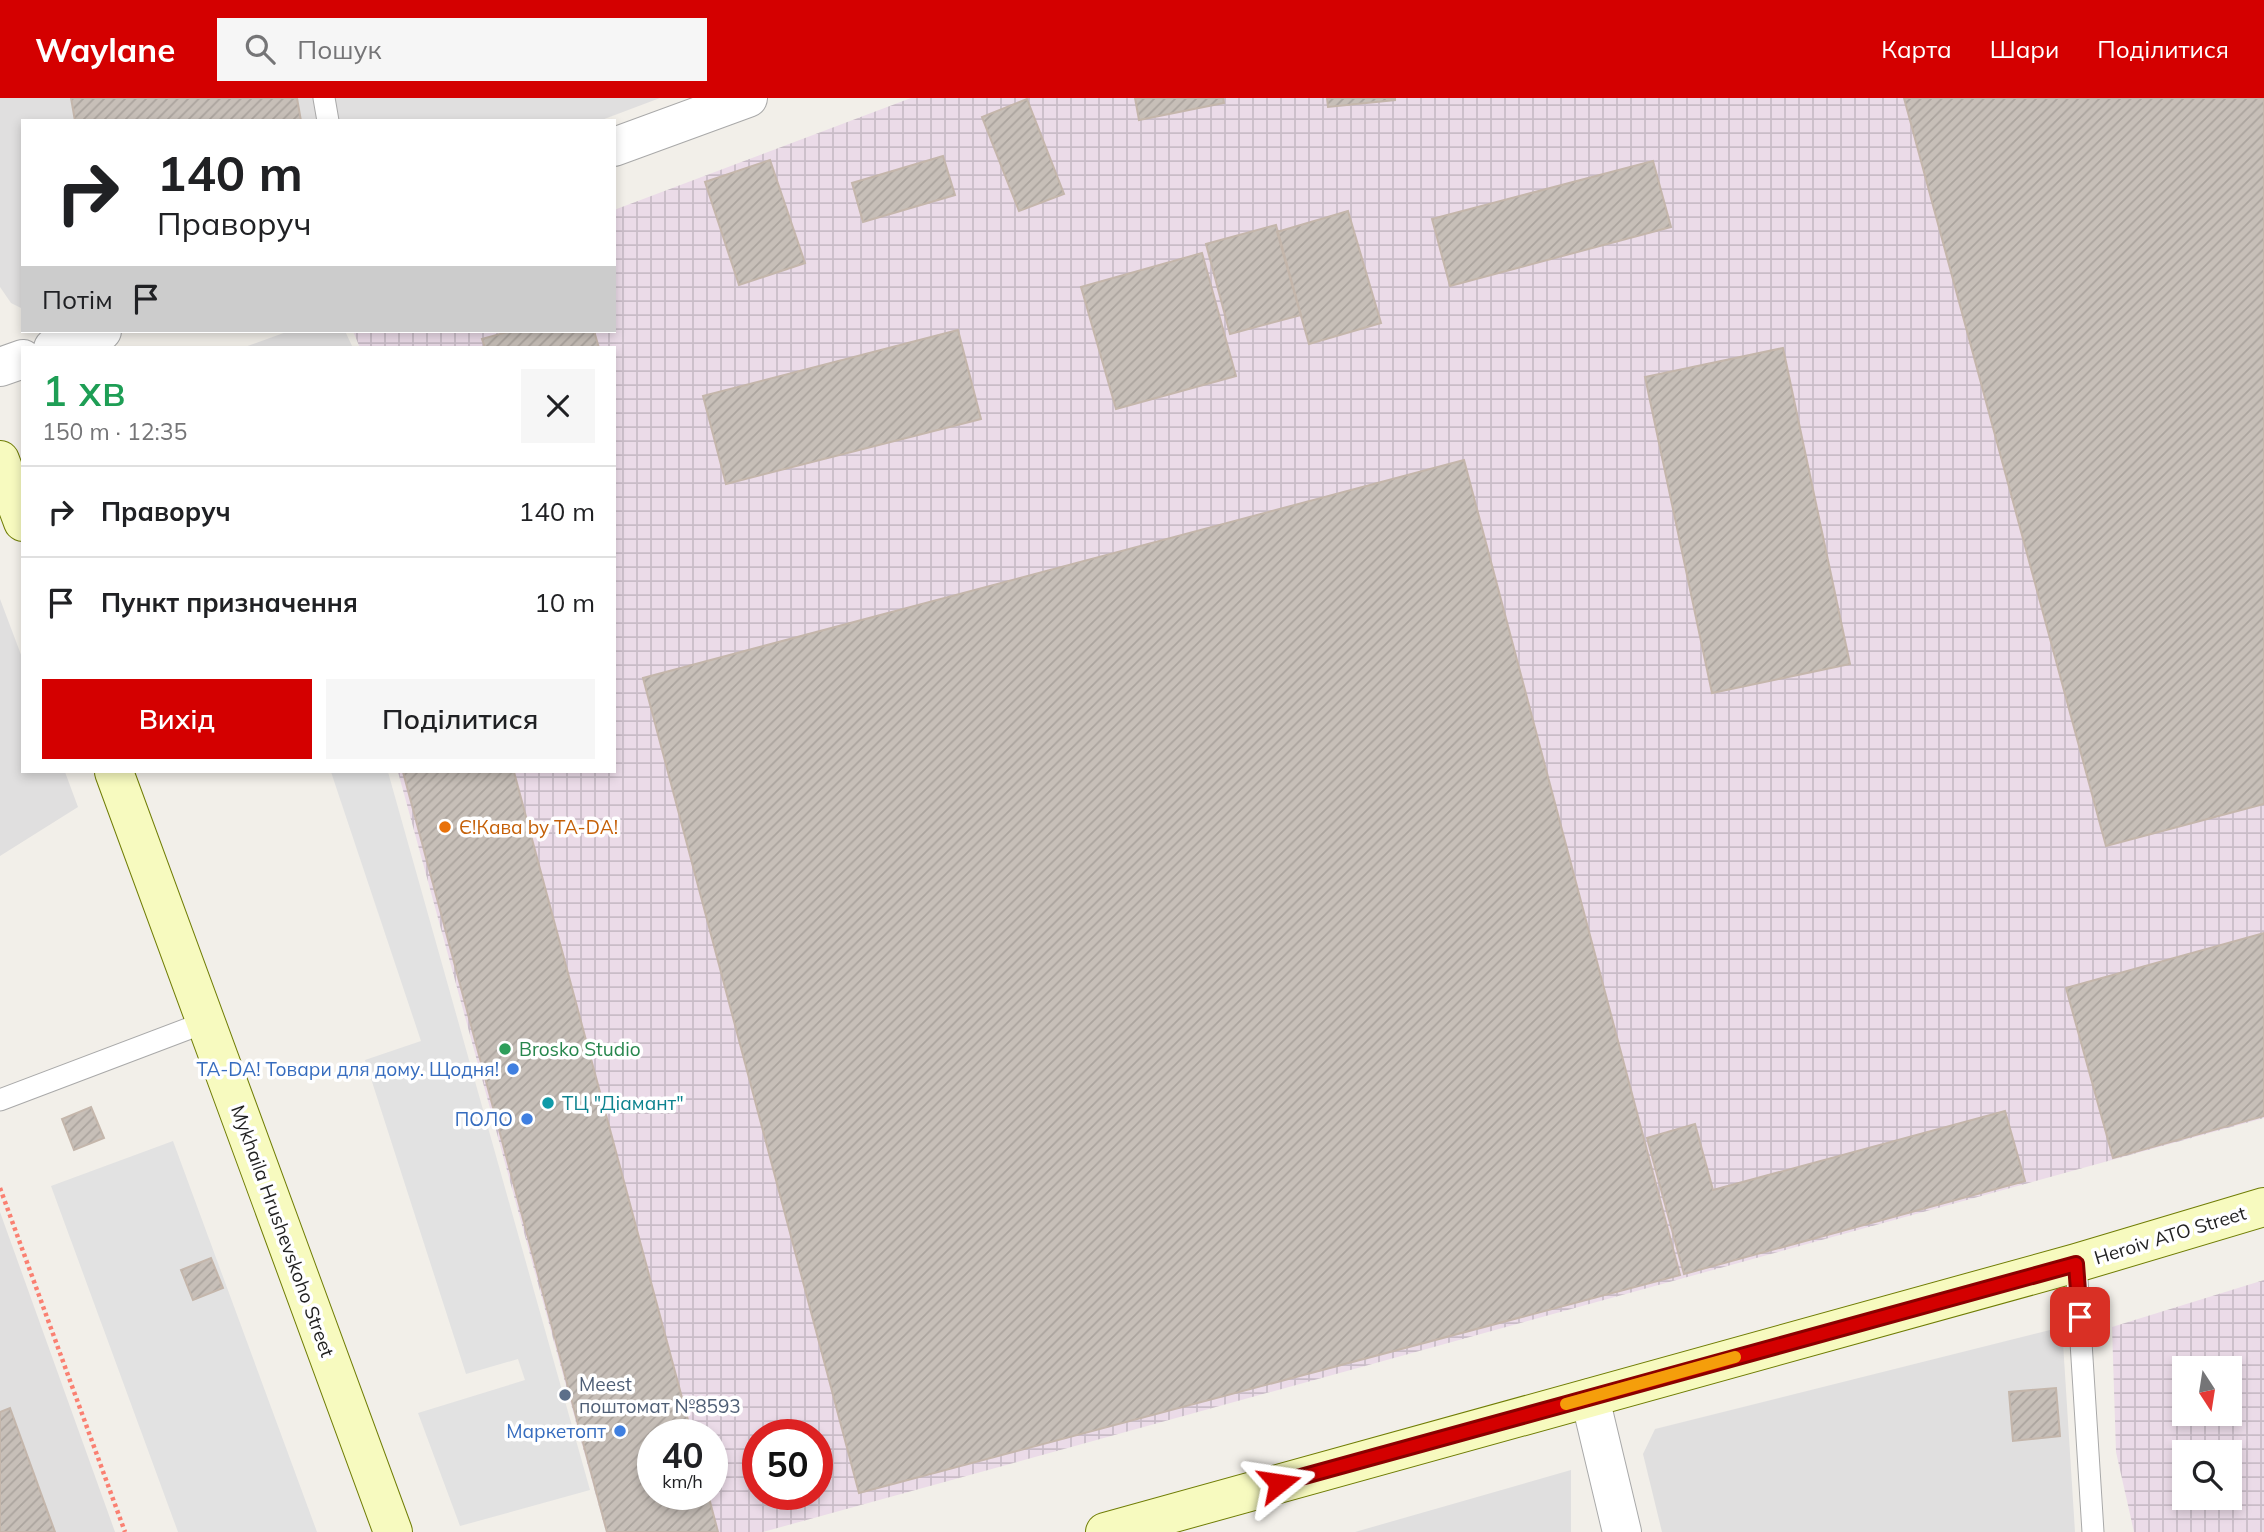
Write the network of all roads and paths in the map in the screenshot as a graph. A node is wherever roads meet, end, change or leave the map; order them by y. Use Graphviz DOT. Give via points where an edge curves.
graph roads {
  1 [pos="324,98"];
  2 [pos="748,98"];
  3 [pos="328,119"];
  4 [pos="616,146"];
  5 [pos="96,333"];
  6 [pos="59,346"];
  7 [pos="21,360"];
  8 [pos="0,366"];
  9 [pos="0,460"];
  10 [pos="21,517"];
  11 [pos="114,773"];
  12 [pos="206,1022"];
  13 [pos="0,1100"];
  14 [pos="0,1188"];
  15 [pos="2264,1207"];
  16 [pos="2076,1264"];
  17 [pos="1590,1398"];
  18 [pos="1154,1525"];
  19 [pos="125,1532"];
  20 [pos="393,1532"];
  21 [pos="1105,1532"];
  22 [pos="1622,1532"];
  23 [pos="2093,1532"];
  1 -- 3 [label="lane"];
  2 -- 4 [label="street"];
  5 -- 6 [label="street"];
  7 -- 8 [label="street"];
  9 -- 10 [label="main road"];
  11 -- 12 [label="main road, Mykhaila Hrushevskoho Street"];
  12 -- 13 [label="lane"];
  12 -- 20 [label="main road, Mykhaila Hrushevskoho Street"];
  14 -- 19 [label="path"];
  15 -- 16 [label="main road, Heroiv ATO Street"];
  16 -- 17 [label="main road, Heroiv ATO Street"];
  16 -- 23 [label="lane"];
  17 -- 18 [label="main road, Heroiv ATO Street"];
  17 -- 22 [label="street"];
  18 -- 21 [label="main road, Heroiv ATO Street"];
}
